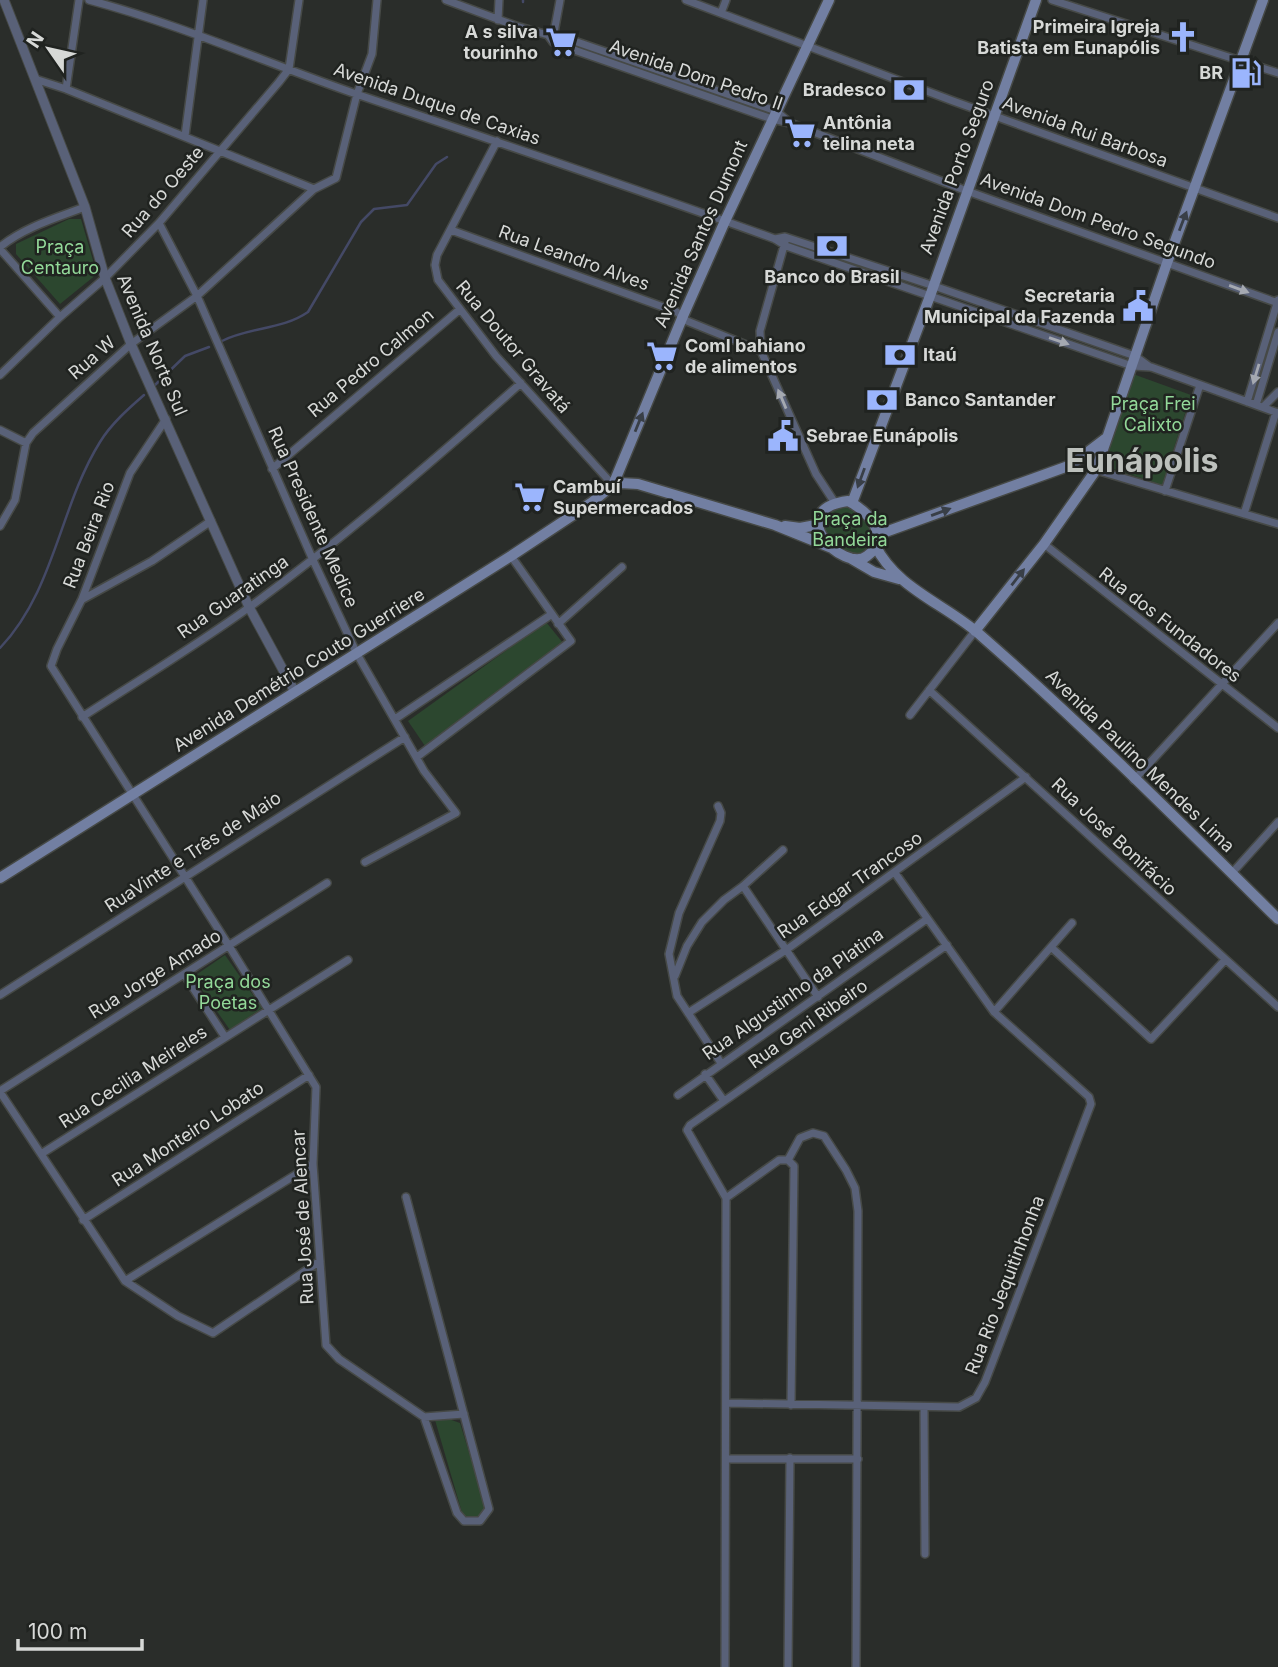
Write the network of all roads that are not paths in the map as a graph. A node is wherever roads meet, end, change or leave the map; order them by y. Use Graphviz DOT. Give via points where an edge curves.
graph roads {
  1 [pos="4,0"];
  2 [pos="79,0"];
  3 [pos="89,0"];
  4 [pos="203,0"];
  5 [pos="299,0"];
  6 [pos="377,0"];
  7 [pos="446,0"];
  8 [pos="471,0"];
  9 [pos="499,0"];
  10 [pos="560,0"];
  11 [pos="686,0"];
  12 [pos="719,0"];
  13 [pos="726,0"];
  14 [pos="829,0"];
  15 [pos="1036,0"];
  16 [pos="1052,0"];
  17 [pos="1264,0"];
  18 [pos="471,10"];
  19 [pos="718,11"];
  20 [pos="498,20"];
  21 [pos="198,34"];
  22 [pos="552,37"];
  23 [pos="808,45"];
  24 [pos="1241,62"];
  25 [pos="646,65"];
  26 [pos="289,69"];
  27 [pos="643,74"];
  28 [pos="1278,74"];
  29 [pos="36,79"];
  30 [pos="66,89"];
  31 [pos="357,94"];
  32 [pos="713,94"];
  33 [pos="774,115"];
  34 [pos="994,116"];
  35 [pos="790,123"];
  36 [pos="184,136"];
  37 [pos="497,141"];
  38 [pos="221,150"];
  39 [pos="1196,188"];
  40 [pos="314,189"];
  41 [pos="967,191"];
  42 [pos="85,207"];
  43 [pos="1278,218"];
  44 [pos="725,221"];
  45 [pos="159,223"];
  46 [pos="452,230"];
  47 [pos="785,237"];
  48 [pos="775,239"];
  49 [pos="786,246"];
  50 [pos="0,248"];
  51 [pos="1167,263"];
  52 [pos="105,278"];
  53 [pos="932,291"];
  54 [pos="197,296"];
  55 [pos="1278,301"];
  56 [pos="459,310"];
  57 [pos="682,316"];
  58 [pos="60,317"];
  59 [pos="1278,332"];
  60 [pos="131,344"];
  61 [pos="761,351"];
  62 [pos="1134,361"];
  63 [pos="0,375"];
  64 [pos="521,383"];
  65 [pos="1200,385"];
  66 [pos="1278,392"];
  67 [pos="1247,402"];
  68 [pos="1259,406"];
  69 [pos="1277,413"];
  70 [pos="166,419"];
  71 [pos="0,430"];
  72 [pos="1107,438"];
  73 [pos="26,443"];
  74 [pos="1071,465"];
  75 [pos="272,468"];
  76 [pos="1096,470"];
  77 [pos="613,485"];
  78 [pos="1165,491"];
  79 [pos="835,503"];
  80 [pos="852,503"];
  81 [pos="1244,514"];
  82 [pos="211,521"];
  83 [pos="1278,524"];
  84 [pos="775,525"];
  85 [pos="816,525"];
  86 [pos="0,526"];
  87 [pos="876,540"];
  88 [pos="1044,544"];
  89 [pos="832,548"];
  90 [pos="510,556"];
  91 [pos="849,558"];
  92 [pos="313,560"];
  93 [pos="622,567"];
  94 [pos="902,580"];
  95 [pos="82,599"];
  96 [pos="249,607"];
  97 [pos="552,614"];
  98 [pos="1278,623"];
  99 [pos="558,624"];
  100 [pos="975,631"];
  101 [pos="357,654"];
  102 [pos="51,666"];
  103 [pos="1221,685"];
  104 [pos="929,690"];
  105 [pos="295,692"];
  106 [pos="909,715"];
  107 [pos="82,717"];
  108 [pos="395,719"];
  109 [pos="1278,728"];
  110 [pos="405,737"];
  111 [pos="417,757"];
  112 [pos="1026,777"];
  113 [pos="1134,779"];
  114 [pos="133,796"];
  115 [pos="718,806"];
  116 [pos="1278,822"];
  117 [pos="783,850"];
  118 [pos="365,862"];
  119 [pos="895,873"];
  120 [pos="1232,873"];
  121 [pos="186,877"];
  122 [pos="0,878"];
  123 [pos="327,883"];
  124 [pos="743,886"];
  125 [pos="927,919"];
  126 [pos="1278,919"];
  127 [pos="1072,923"];
  128 [pos="947,945"];
  129 [pos="229,946"];
  130 [pos="1051,947"];
  131 [pos="786,950"];
  132 [pos="348,960"];
  133 [pos="1225,960"];
  134 [pos="184,974"];
  135 [pos="675,977"];
  136 [pos="0,995"];
  137 [pos="818,997"];
  138 [pos="1278,1007"];
  139 [pos="269,1010"];
  140 [pos="994,1012"];
  141 [pos="688,1013"];
  142 [pos="225,1037"];
  143 [pos="721,1063"];
  144 [pos="705,1074"];
  145 [pos="309,1075"];
  146 [pos="0,1091"];
  147 [pos="678,1095"];
  148 [pos="724,1101"];
  149 [pos="41,1154"];
  150 [pos="788,1160"];
  151 [pos="313,1164"];
  152 [pos="406,1196"];
  153 [pos="726,1198"];
  154 [pos="83,1220"];
  155 [pos="320,1261"];
  156 [pos="125,1281"];
  157 [pos="727,1403"];
  158 [pos="792,1405"];
  159 [pos="859,1407"];
  160 [pos="924,1408"];
  161 [pos="464,1414"];
  162 [pos="424,1417"];
  163 [pos="790,1458"];
  164 [pos="727,1459"];
  165 [pos="858,1459"];
  166 [pos="925,1554"];
  167 [pos="725,1667"];
  168 [pos="788,1667"];
  169 [pos="856,1667"];
  1 -- 29 [label="street, Avenida Norte Sul"];
  2 -- 30 [label="street"];
  3 -- 21 [label="street, Avenida Duque de Caxias"];
  4 -- 21 [label="street"];
  5 -- 26 [label="street"];
  6 -- 31 [label="street, Rua W" via="372,54"];
  7 -- 18 [label="street"];
  8 -- 18 [label="street"];
  9 -- 20 [label="street"];
  10 -- 22 [label="street"];
  11 -- 19 [label="street, Avenida Rui Barbosa"];
  12 -- 19 [label="street"];
  13 -- 19 [label="street"];
  14 -- 23 [label="main road, Avenida Santos Dumont"];
  15 -- 34 [label="main road, Avenida Porto Seguro"];
  16 -- 24 [label="street"];
  17 -- 24 [label="main road"];
  18 -- 20 [label="street"];
  19 -- 23 [label="street, Avenida Rui Barbosa"];
  20 -- 22 [label="street"];
  21 -- 26 [label="street, Avenida Duque de Caxias"];
  21 -- 36 [label="street"];
  22 -- 25 [label="street, Avenida Dom Pedro II"];
  22 -- 27 [label="street, Avenida Dom Pedro II"];
  23 -- 33 [label="main road, Avenida Santos Dumont"];
  23 -- 34 [label="street, Avenida Rui Barbosa"];
  24 -- 28 [label="street"];
  24 -- 39 [label="main road"];
  25 -- 27 [label="street"];
  25 -- 32 [label="street, Avenida Dom Pedro II"];
  26 -- 31 [label="street, Avenida Duque de Caxias"];
  26 -- 38 [label="street, Rua do Oeste"];
  27 -- 32 [label="street, Avenida Dom Pedro II"];
  29 -- 30 [label="street"];
  29 -- 42 [label="street, Avenida Norte Sul"];
  30 -- 36 [label="street"];
  31 -- 37 [label="street, Avenida Duque de Caxias"];
  31 -- 40 [label="street, Rua W" via="337,176"];
  32 -- 33 [label="street, Avenida Dom Pedro II"];
  33 -- 35 [label="street, Avenida Dom Pedro II"];
  33 -- 44 [label="main road, Avenida Santos Dumont"];
  34 -- 39 [label="street, Avenida Rui Barbosa"];
  34 -- 41 [label="main road, Avenida Porto Seguro"];
  35 -- 41 [label="street, Avenida Dom Pedro Segundo"];
  36 -- 38 [label="street"];
  37 -- 44 [label="street, Avenida Duque de Caxias"];
  37 -- 46 [label="street, Rua Doutor Gravatá"];
  38 -- 40 [label="street"];
  38 -- 45 [label="street, Rua do Oeste"];
  39 -- 43 [label="street, Avenida Rui Barbosa"];
  51 -- 39 [label="main road, one-way"];
  40 -- 54 [label="street, Rua W"];
  41 -- 51 [label="street, Avenida Dom Pedro Segundo"];
  41 -- 53 [label="main road, Avenida Porto Seguro"];
  42 -- 50 [label="street" via="26,230"];
  42 -- 52 [label="street, Avenida Norte Sul"];
  44 -- 48 [label="street, Avenida Duque de Caxias"];
  44 -- 57 [label="main road, Avenida Santos Dumont"];
  45 -- 52 [label="street, Rua do Oeste"];
  45 -- 54 [label="street, Rua Presidente Medice"];
  46 -- 56 [label="street, Rua Doutor Gravatá" via="438,255 435,272"];
  46 -- 57 [label="street, Rua Leandro Alves"];
  47 -- 48 [label="street, Avenida Duque de Caxias"];
  47 -- 49 [label="street"];
  47 -- 53 [label="street, Avenida Duque de Caxias"];
  48 -- 49 [label="street, Avenida Duque de Caxias"];
  49 -- 53 [label="street, Avenida Duque de Caxias"];
  49 -- 61 [label="street" via="760,331"];
  50 -- 58 [label="street"];
  51 -- 55 [label="street, Avenida Dom Pedro Segundo, one-way"];
  51 -- 62 [label="main road"];
  52 -- 58 [label="street, Rua do Oeste"];
  52 -- 60 [label="street, Avenida Norte Sul"];
  53 -- 62 [label="street, Avenida Duque de Caxias"];
  53 -- 80 [label="main road, Avenida Porto Seguro, one-way"];
  54 -- 60 [label="street, Rua W"];
  54 -- 75 [label="street, Rua Presidente Medice"];
  55 -- 67 [label="street, one-way"];
  56 -- 64 [label="street, Rua Doutor Gravatá"];
  56 -- 75 [label="street, Rua Pedro Calmon"];
  57 -- 61 [label="street, Rua Leandro Alves"];
  77 -- 57 [label="main road, Avenida Santos Dumont, one-way"];
  58 -- 63 [label="street, Rua do Oeste"];
  59 -- 68 [label="street"];
  60 -- 70 [label="street, Avenida Norte Sul"];
  60 -- 73 [label="street, Rua W"];
  79 -- 61 [label="street, one-way" via="816,474"];
  62 -- 65 [label="street, Avenida Duque de Caxias"];
  62 -- 72 [label="main road"];
  64 -- 77 [label="street, Rua Doutor Gravatá"];
  64 -- 92 [label="street, Rua Guaratinga"];
  65 -- 67 [label="street, Avenida Duque de Caxias"];
  65 -- 78 [label="street"];
  66 -- 68 [label="street"];
  67 -- 68 [label="street, Avenida Duque de Caxias"];
  68 -- 69 [label="street, Avenida Duque de Caxias"];
  69 -- 81 [label="street"];
  70 -- 82 [label="street, Avenida Norte Sul"];
  70 -- 95 [label="street, Rua Beira Rio" via="130,473"];
  71 -- 73 [label="street"];
  72 -- 74 [label="main road"];
  72 -- 76 [label="main road"];
  73 -- 86 [label="street" via="15,499"];
  74 -- 76 [label="main road"];
  87 -- 74 [label="main road, one-way"];
  75 -- 92 [label="street, Rua Presidente Medice"];
  76 -- 78 [label="street"];
  76 -- 88 [label="main road"];
  77 -- 84 [label="main road" via="638,484"];
  77 -- 90 [label="main road, Avenida Demétrio Couto Guerriere"];
  78 -- 81 [label="street"];
  79 -- 80 [label="main road"];
  79 -- 85 [label="main road" via="823,511"];
  80 -- 87 [label="main road" via="870,516"];
  81 -- 83 [label="street"];
  82 -- 95 [label="street" via="152,561"];
  82 -- 96 [label="street, Avenida Norte Sul"];
  84 -- 85 [label="main road"];
  84 -- 89 [label="main road"];
  85 -- 89 [label="main road"];
  87 -- 91 [label="main road" via="864,558"];
  87 -- 94 [label="main road" via="887,566"];
  100 -- 88 [label="main road, one-way"];
  88 -- 103 [label="street, Rua dos Fundadores"];
  89 -- 91 [label="main road"];
  90 -- 97 [label="street"];
  90 -- 101 [label="main road, Avenida Demétrio Couto Guerriere"];
  91 -- 94 [label="main road"];
  92 -- 96 [label="street, Rua Guaratinga"];
  92 -- 101 [label="street, Rua Presidente Medice"];
  93 -- 99 [label="street"];
  94 -- 100 [label="main road, Avenida Paulino Mendes Lima"];
  95 -- 102 [label="street, Rua Beira Rio"];
  96 -- 105 [label="street, Avenida Norte Sul"];
  96 -- 107 [label="street, Rua Guaratinga"];
  97 -- 99 [label="street"];
  97 -- 108 [label="street"];
  98 -- 103 [label="street"];
  99 -- 111 [label="street" via="571,641"];
  100 -- 104 [label="street"];
  100 -- 113 [label="main road, Avenida Paulino Mendes Lima"];
  101 -- 105 [label="main road, Avenida Demétrio Couto Guerriere"];
  101 -- 108 [label="street, Rua Presidente Medice"];
  102 -- 107 [label="street, Rua José de Alencar"];
  103 -- 109 [label="street, Rua dos Fundadores"];
  103 -- 113 [label="street"];
  104 -- 106 [label="street"];
  104 -- 112 [label="street, Rua José Bonifácio"];
  105 -- 114 [label="main road, Avenida Demétrio Couto Guerriere"];
  107 -- 114 [label="street, Rua José de Alencar"];
  108 -- 110 [label="street, Rua Presidente Medice"];
  110 -- 111 [label="street, Rua Presidente Medice"];
  110 -- 121 [label="street, RuaVinte e Três de Maio"];
  111 -- 118 [label="street, Rua Presidente Medice" via="456,813"];
  112 -- 119 [label="street, Rua Edgar Trancoso"];
  112 -- 133 [label="street, Rua José Bonifácio"];
  113 -- 120 [label="main road, Avenida Paulino Mendes Lima"];
  114 -- 121 [label="street, Rua José de Alencar"];
  114 -- 122 [label="main road, Avenida Demétrio Couto Guerriere"];
  115 -- 135 [label="street" via="720,821 673,929 669,954"];
  116 -- 120 [label="street"];
  117 -- 124 [label="street"];
  119 -- 125 [label="street"];
  119 -- 131 [label="street, Rua Edgar Trancoso"];
  120 -- 126 [label="main road, Avenida Paulino Mendes Lima"];
  121 -- 129 [label="street, Rua José de Alencar"];
  121 -- 136 [label="street, RuaVinte e Três de Maio"];
  123 -- 129 [label="street, Rua Jorge Amado"];
  124 -- 131 [label="street"];
  124 -- 135 [label="street" via="702,922"];
  125 -- 128 [label="street"];
  125 -- 137 [label="street, Rua Algustinho da Platina"];
  127 -- 130 [label="street"];
  128 -- 140 [label="street"];
  128 -- 148 [label="street, Rua Geni Ribeiro"];
  129 -- 134 [label="street, Rua Jorge Amado"];
  129 -- 139 [label="street, Rua José de Alencar"];
  130 -- 133 [label="street" via="1151,1039"];
  130 -- 140 [label="street"];
  131 -- 137 [label="street"];
  131 -- 141 [label="street, Rua Edgar Trancoso"];
  132 -- 139 [label="street, Rua Cecilia Meireles"];
  133 -- 138 [label="street, Rua José Bonifácio"];
  134 -- 142 [label="street"];
  134 -- 146 [label="street, Rua Jorge Amado"];
  135 -- 141 [label="street" via="677,996"];
  137 -- 143 [label="street, Rua Algustinho da Platina"];
  139 -- 142 [label="street, Rua Cecilia Meireles"];
  139 -- 145 [label="street, Rua José de Alencar"];
  140 -- 160 [label="street, Rua Rio Jequitinhonha" via="1089,1097 1091,1104 982,1391 959,1407"];
  141 -- 143 [label="street"];
  142 -- 149 [label="street, Rua Cecilia Meireles"];
  143 -- 144 [label="street, Rua Algustinho da Platina"];
  144 -- 147 [label="street, Rua Algustinho da Platina"];
  144 -- 148 [label="street"];
  145 -- 151 [label="street, Rua José de Alencar" via="316,1087"];
  145 -- 154 [label="street, Rua Monteiro Lobato"];
  146 -- 149 [label="street"];
  148 -- 153 [label="street, Rua Geni Ribeiro" via="687,1130"];
  149 -- 154 [label="street"];
  150 -- 153 [label="street" via="779,1160"];
  150 -- 158 [label="street" via="794,1166"];
  150 -- 159 [label="street" via="800,1138 813,1133 824,1136 855,1188"];
  151 -- 155 [label="street, Rua José de Alencar"];
  151 -- 156 [label="street"];
  152 -- 161 [label="street"];
  153 -- 157 [label="street"];
  154 -- 156 [label="street"];
  155 -- 156 [label="street" via="213,1333"];
  155 -- 162 [label="street, Rua José de Alencar" via="326,1345"];
  157 -- 158 [label="street, Rua Rio Jequitinhonha"];
  157 -- 164 [label="street"];
  158 -- 159 [label="street, Rua Rio Jequitinhonha"];
  159 -- 160 [label="street, Rua Rio Jequitinhonha"];
  159 -- 165 [label="street"];
  160 -- 166 [label="street"];
  161 -- 162 [label="street"];
  161 -- 162 [label="street" via="489,1508 484,1518 475,1522 464,1521 457,1513"];
  163 -- 164 [label="street"];
  163 -- 165 [label="street"];
  163 -- 168 [label="street"];
  164 -- 167 [label="street"];
  165 -- 169 [label="street"];
}
